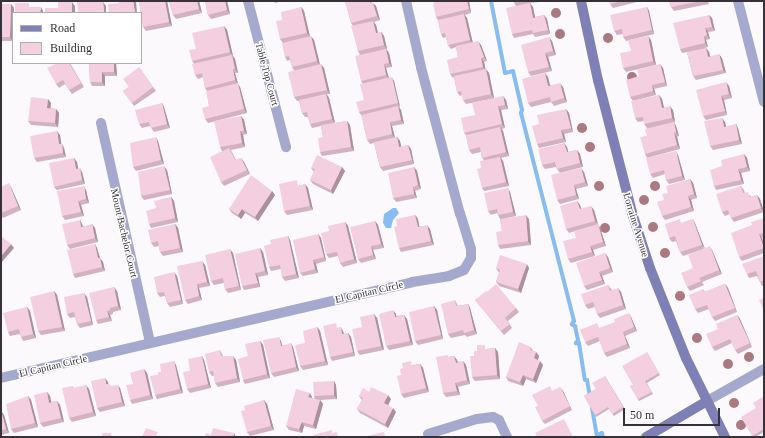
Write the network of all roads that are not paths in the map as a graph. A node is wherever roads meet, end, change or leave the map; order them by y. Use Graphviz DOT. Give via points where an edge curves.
graph roads {
  1 [pos="248,1"];
  2 [pos="406,1"];
  3 [pos="581,1"];
  4 [pos="738,1"];
  5 [pos="764,102"];
  6 [pos="101,123"];
  7 [pos="286,147"];
  8 [pos="150,343"];
  9 [pos="764,369"];
  10 [pos="1,378"];
  11 [pos="707,401"];
  12 [pos="428,434"];
  13 [pos="507,437"];
  14 [pos="646,437"];
  15 [pos="725,437"];
  1 -- 7 [label="street, Table Top Court"];
  2 -- 8 [label="street, El Capitan Circle" via="423,75 471,249 468,265 453,275 412,282"];
  3 -- 11 [label="street, Lorraine Avenue" via="598,80 633,216 661,298"];
  4 -- 5 [label="street"];
  6 -- 8 [label="street, Mount Bachelor Court"];
  8 -- 10 [label="street, El Capitan Circle"];
  9 -- 11 [label="street"];
  11 -- 14 [label="street"];
  11 -- 15 [label="street, Lorraine Avenue"];
  12 -- 13 [label="street" via="477,419 493,417 499,420"];
}
